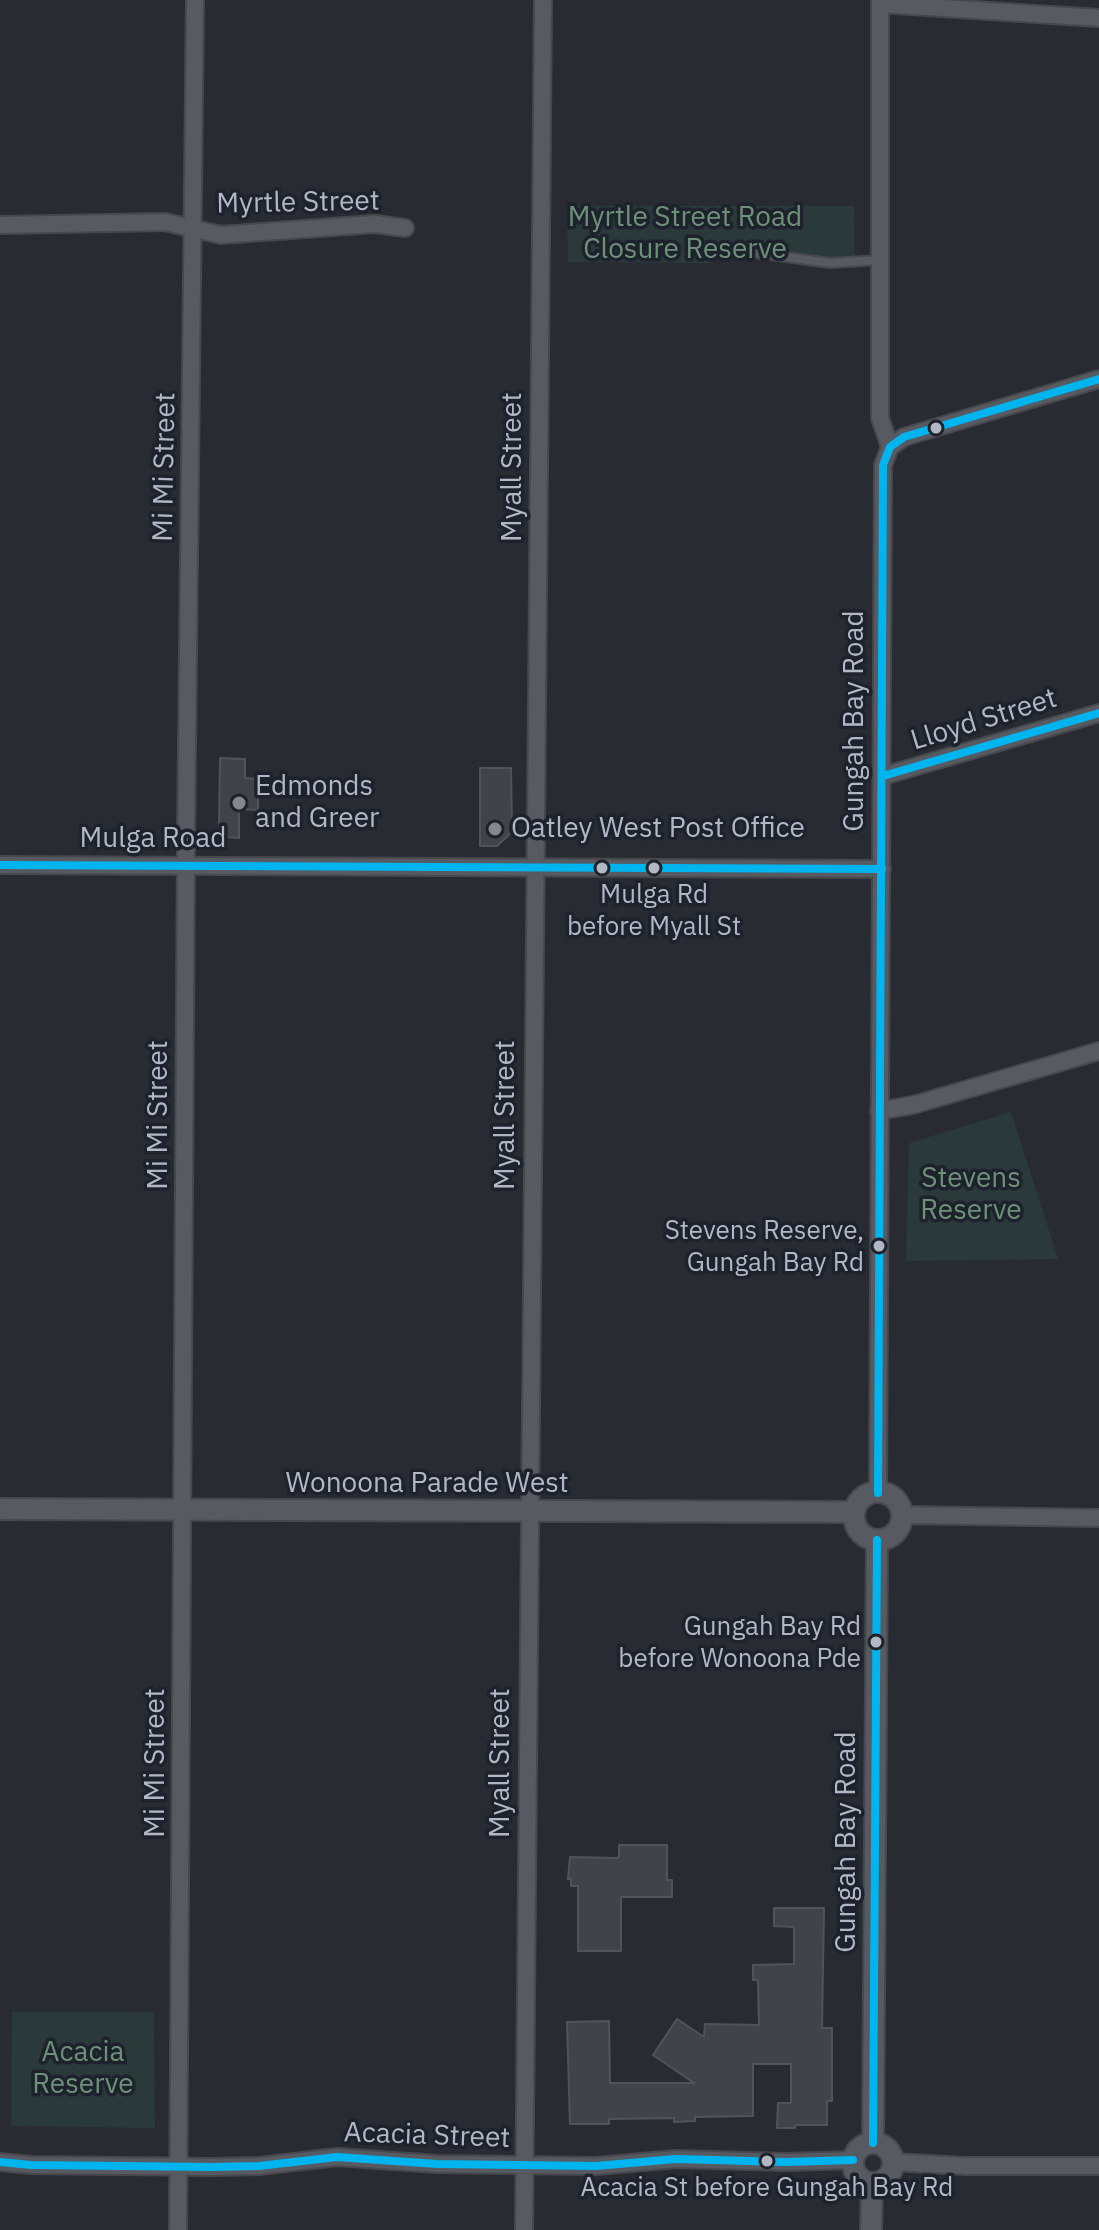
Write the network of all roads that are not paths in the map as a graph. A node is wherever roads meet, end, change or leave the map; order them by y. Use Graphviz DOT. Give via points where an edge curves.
graph roads {
  1 [pos="195,0"];
  2 [pos="543,0"];
  3 [pos="880,2"];
  4 [pos="1099,18"];
  5 [pos="0,225"];
  6 [pos="405,228"];
  7 [pos="194,229"];
  8 [pos="757,253"];
  9 [pos="881,259"];
  10 [pos="1099,379"];
  11 [pos="890,447"];
  12 [pos="1099,713"];
  13 [pos="883,776"];
  14 [pos="0,865"];
  15 [pos="186,865"];
  16 [pos="535,867"];
  17 [pos="882,869"];
  18 [pos="1099,1051"];
  19 [pos="879,1111"];
  20 [pos="878,1493"];
  21 [pos="0,1509"];
  22 [pos="183,1511"];
  23 [pos="529,1512"];
  24 [pos="854,1512"];
  25 [pos="902,1515"];
  26 [pos="1099,1518"];
  27 [pos="877,1540"];
  28 [pos="873,2143"];
  29 [pos="853,2160"];
  30 [pos="0,2162"];
  31 [pos="893,2162"];
  32 [pos="524,2165"];
  33 [pos="1099,2166"];
  34 [pos="179,2167"];
  35 [pos="872,2184"];
  36 [pos="178,2230"];
  37 [pos="524,2230"];
  38 [pos="871,2230"];
  1 -- 7 [label="street, Mi Mi Street"];
  2 -- 16 [label="street, Myall Street"];
  3 -- 4 [label="street"];
  3 -- 9 [label="street, Gungah Bay Road"];
  5 -- 7 [label="street, Myrtle Street" via="165,222"];
  6 -- 7 [label="street, Myrtle Street" via="375,224 221,235"];
  7 -- 15 [label="street, Mi Mi Street"];
  8 -- 9 [label="lane" via="830,263"];
  9 -- 11 [label="street, Gungah Bay Road" via="880,418"];
  10 -- 11 [label="street" via="904,437"];
  11 -- 13 [label="street, Gungah Bay Road" via="883,465"];
  12 -- 13 [label="street, Lloyd Street"];
  13 -- 17 [label="street, Gungah Bay Road"];
  14 -- 15 [label="street, Mulga Road"];
  15 -- 16 [label="street, Mulga Road"];
  15 -- 22 [label="street, Mi Mi Street"];
  16 -- 17 [label="street, Mulga Road"];
  16 -- 23 [label="street, Myall Street"];
  17 -- 19 [label="street, Gungah Bay Road"];
  18 -- 19 [label="street"];
  19 -- 20 [label="street, Gungah Bay Road"];
  20 -- 24 [label="street" via="860,1500"];
  20 -- 25 [label="street" via="897,1502"];
  21 -- 22 [label="street, Wonoona Parade West"];
  22 -- 23 [label="street, Wonoona Parade West"];
  22 -- 34 [label="street, Mi Mi Street"];
  23 -- 24 [label="street, Wonoona Parade West"];
  23 -- 32 [label="street, Myall Street"];
  24 -- 27 [label="street" via="859,1531"];
  25 -- 26 [label="street"];
  25 -- 27 [label="street" via="898,1530"];
  27 -- 28 [label="street, Gungah Bay Road"];
  28 -- 29 [label="street" via="860,2148"];
  28 -- 31 [label="street" via="887,2149"];
  29 -- 32 [label="street, Acacia Street"];
  29 -- 35 [label="street" via="859,2179"];
  30 -- 34 [label="street, Acacia Street"];
  31 -- 33 [label="street"];
  31 -- 35 [label="street" via="885,2180"];
  32 -- 34 [label="street, Acacia Street" via="337,2157 259,2166"];
  32 -- 37 [label="street, Myall Street"];
  34 -- 36 [label="street, Mi Mi Street"];
  35 -- 38 [label="street"];
}
